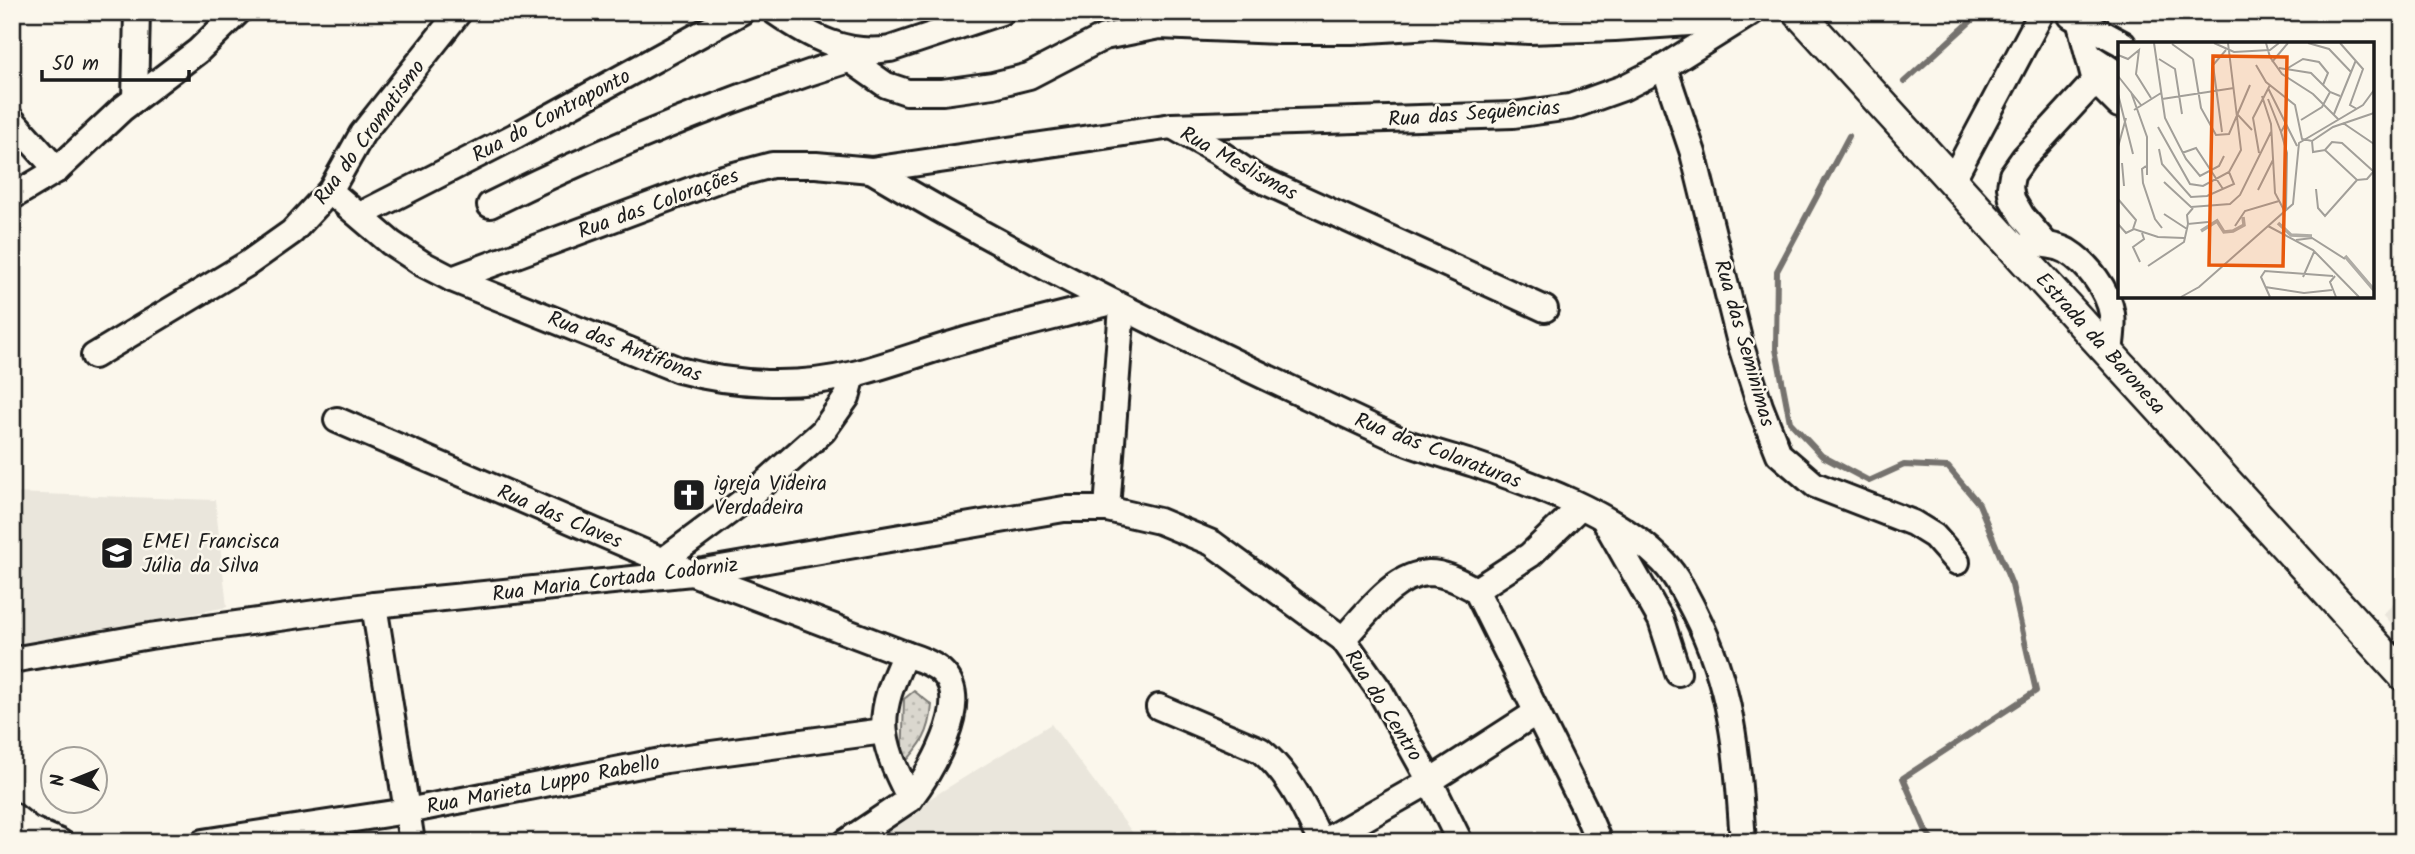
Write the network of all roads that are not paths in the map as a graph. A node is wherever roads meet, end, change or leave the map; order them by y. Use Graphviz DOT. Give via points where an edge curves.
graph roads {
  1 [pos="137,12"];
  2 [pos="238,12"];
  3 [pos="459,12"];
  4 [pos="741,12"];
  5 [pos="775,12"];
  6 [pos="1001,12"];
  7 [pos="1798,12"];
  8 [pos="2042,12"];
  9 [pos="1745,16"];
  10 [pos="2072,16"];
  11 [pos="2119,42"];
  12 [pos="873,52"];
  13 [pos="849,59"];
  14 [pos="1664,67"];
  15 [pos="2107,78"];
  16 [pos="135,99"];
  17 [pos="2118,102"];
  18 [pos="12,120"];
  19 [pos="1172,126"];
  20 [pos="57,170"];
  21 [pos="871,170"];
  22 [pos="1952,181"];
  23 [pos="330,191"];
  24 [pos="12,197"];
  25 [pos="490,205"];
  26 [pos="360,215"];
  27 [pos="2010,244"];
  28 [pos="2046,244"];
  29 [pos="452,278"];
  30 [pos="1117,304"];
  31 [pos="1545,309"];
  32 [pos="2110,353"];
  33 [pos="94,356"];
  34 [pos="853,374"];
  35 [pos="337,421"];
  36 [pos="1580,507"];
  37 [pos="1107,509"];
  38 [pos="1603,517"];
  39 [pos="1212,543"];
  40 [pos="664,560"];
  41 [pos="1957,562"];
  42 [pos="692,573"];
  43 [pos="1476,590"];
  44 [pos="374,606"];
  45 [pos="1343,639"];
  46 [pos="905,654"];
  47 [pos="12,660"];
  48 [pos="1678,673"];
  49 [pos="2403,675"];
  50 [pos="1158,707"];
  51 [pos="1537,712"];
  52 [pos="884,731"];
  53 [pos="1430,781"];
  54 [pos="910,799"];
  55 [pos="407,811"];
  56 [pos="12,815"];
  57 [pos="60,842"];
  58 [pos="203,842"];
  59 [pos="412,842"];
  60 [pos="846,842"];
  61 [pos="1322,842"];
  62 [pos="1460,842"];
  63 [pos="1599,842"];
  64 [pos="1743,842"];
  1 -- 16 [label="street"];
  2 -- 16 [label="street" via="198,51"];
  3 -- 23 [label="street, Rua do Cromatismo" via="362,134"];
  4 -- 26 [label="street, Rua do Contraponto"];
  5 -- 12 [label="street" via="836,47"];
  6 -- 12 [label="street"];
  7 -- 22 [label="main road, Estrada da Baronesa"];
  8 -- 22 [label="street"];
  9 -- 13 [label="street" via="1529,31 1432,26 1352,31 1159,26 1104,37 1029,76 943,92 908,92 887,85"];
  9 -- 14 [label="street, Rua das Sequências"];
  10 -- 11 [label="street"];
  10 -- 15 [label="street" via="2090,56"];
  12 -- 13 [label="street"];
  13 -- 25 [label="street" via="621,144"];
  14 -- 19 [label="street, Rua das Sequências" via="1570,107 1514,115"];
  14 -- 41 [label="street, Rua das Seminimas" via="1693,153 1740,343 1779,454 1815,485 1913,523 1934,536"];
  15 -- 17 [label="street"];
  15 -- 28 [label="street" via="2012,175 2012,199"];
  16 -- 20 [label="street"];
  18 -- 20 [label="street"];
  19 -- 21 [label="street, Rua Meslismas"];
  19 -- 31 [label="street, Rua Meslismas" via="1255,177"];
  20 -- 24 [label="street"];
  21 -- 29 [label="street, Rua das Colorações" via="772,165 723,178"];
  21 -- 30 [label="street, Rua das Colaraturas"];
  22 -- 27 [label="main road, Estrada da Baronesa"];
  23 -- 26 [label="street, Rua das Antífonas"];
  23 -- 33 [label="street, Rua do Cromatismo" via="292,232 247,264"];
  26 -- 29 [label="street, Rua das Antífonas" via="391,243"];
  27 -- 28 [label="street"];
  27 -- 32 [label="main road, Estrada da Baronesa"];
  28 -- 32 [label="street" via="2066,250 2102,287 2112,314"];
  29 -- 34 [label="street, Rua das Antífonas" via="711,379 807,381"];
  30 -- 34 [label="street, Rua das Antífonas" via="962,341"];
  30 -- 36 [label="street, Rua das Colaraturas" via="1404,442"];
  30 -- 37 [label="street"];
  32 -- 49 [label="main road, Estrada da Baronesa"];
  34 -- 40 [label="street" via="847,397 823,431 750,496"];
  35 -- 40 [label="street, Rua das Claves"];
  36 -- 38 [label="street, Rua das Colaraturas"];
  36 -- 43 [label="street" via="1530,555"];
  37 -- 39 [label="street, Rua Maria Cortada Codorniz" via="1159,522"];
  37 -- 42 [label="street, Rua Maria Cortada Codorniz" via="1064,509"];
  38 -- 48 [label="street" via="1661,620"];
  38 -- 64 [label="street, Rua das Colaraturas" via="1659,558 1679,582 1704,631 1727,695 1736,742"];
  39 -- 45 [label="street, Rua do Centro"];
  40 -- 42 [label="street, Rua das Claves"];
  42 -- 44 [label="street, Rua Maria Cortada Codorniz"];
  42 -- 46 [label="street, Rua das Claves"];
  43 -- 45 [label="street" via="1446,576 1413,576 1394,586"];
  43 -- 51 [label="street"];
  44 -- 47 [label="street, Rua Maria Cortada Codorniz"];
  44 -- 55 [label="street"];
  45 -- 53 [label="street, Rua do Centro" via="1380,691"];
  46 -- 52 [label="street" via="891,683"];
  46 -- 54 [label="street, Rua das Claves" via="945,674 953,691 944,739 927,777"];
  50 -- 61 [label="street" via="1260,750 1274,761"];
  51 -- 53 [label="street"];
  51 -- 63 [label="street"];
  52 -- 54 [label="street"];
  52 -- 55 [label="street, Rua Marieta Luppo Rabello" via="666,760"];
  53 -- 61 [label="street"];
  53 -- 62 [label="street, Rua do Centro"];
  54 -- 60 [label="street"];
  55 -- 58 [label="street, Rua Marieta Luppo Rabello"];
  55 -- 59 [label="street"];
  56 -- 57 [label="street"];
}
